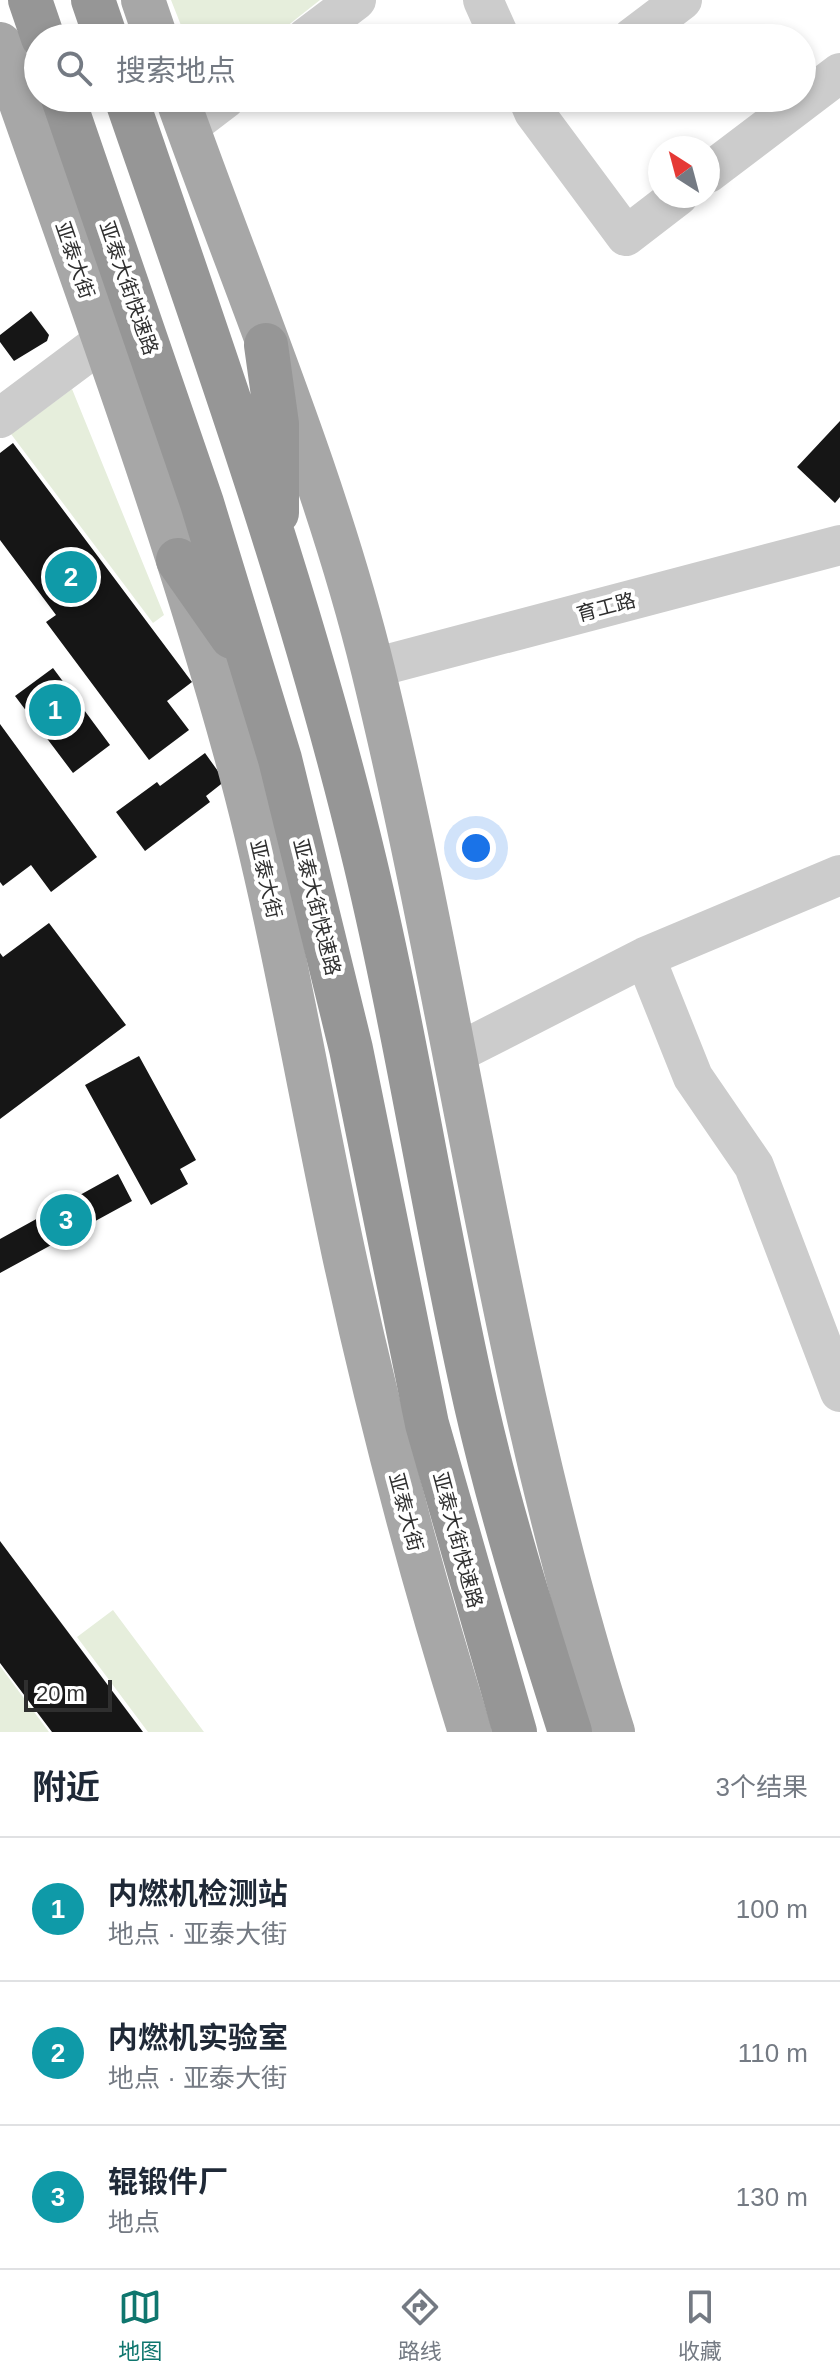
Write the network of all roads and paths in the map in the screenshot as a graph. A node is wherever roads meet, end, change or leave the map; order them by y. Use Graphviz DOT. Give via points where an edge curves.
graph roads {
  1 [pos="30,0"];
  2 [pos="93,0"];
  3 [pos="143,0"];
  4 [pos="356,0"];
  5 [pos="483,0"];
  6 [pos="682,0"];
  7 [pos="38,24"];
  8 [pos="101,24"];
  9 [pos="151,24"];
  10 [pos="324,24"];
  11 [pos="494,24"];
  12 [pos="650,24"];
  13 [pos="0,44"];
  14 [pos="840,73"];
  15 [pos="816,91"];
  16 [pos="68,112"];
  17 [pos="131,112"];
  18 [pos="182,112"];
  19 [pos="545,112"];
  20 [pos="789,112"];
  21 [pos="720,164"];
  22 [pos="662,208"];
  23 [pos="103,341"];
  24 [pos="266,345"];
  25 [pos="0,418"];
  26 [pos="840,545"];
  27 [pos="278,555"];
  28 [pos="178,560"];
  29 [pos="373,668"];
  30 [pos="254,669"];
  31 [pos="840,875"];
  32 [pos="645,957"];
  33 [pos="455,1054"];
  34 [pos="840,1392"];
  35 [pos="470,1732"];
  36 [pos="515,1732"];
  37 [pos="570,1732"];
  38 [pos="613,1732"];
  1 -- 7 [label="highway"];
  2 -- 8 [label="highway"];
  3 -- 9 [label="main road"];
  4 -- 10 [label="street"];
  5 -- 11 [label="street"];
  6 -- 12 [label="street"];
  13 -- 23 [label="main road, 亚泰大街"];
  14 -- 15 [label="street"];
  16 -- 30 [label="highway, 亚泰大街快速路"];
  17 -- 27 [label="highway"];
  18 -- 24 [label="main road"];
  19 -- 22 [label="street" via="626,236"];
  20 -- 21 [label="street"];
  23 -- 25 [label="street"];
  23 -- 28 [label="main road, 亚泰大街"];
  24 -- 27 [label="highway" via="277,424"];
  24 -- 29 [label="main road" via="323,500"];
  26 -- 29 [label="street, 育工路"];
  27 -- 37 [label="highway" via="365,863 477,1408"];
  28 -- 30 [label="highway"];
  28 -- 35 [label="main road, 亚泰大街" via="237,756 268,883 383,1426"];
  29 -- 33 [label="main road"];
  30 -- 36 [label="highway, 亚泰大街快速路" via="321,918 443,1485"];
  31 -- 32 [label="street"];
  32 -- 33 [label="street"];
  32 -- 34 [label="street" via="693,1077 754,1166"];
  33 -- 38 [label="main road" via="531,1432 586,1649"];
}
